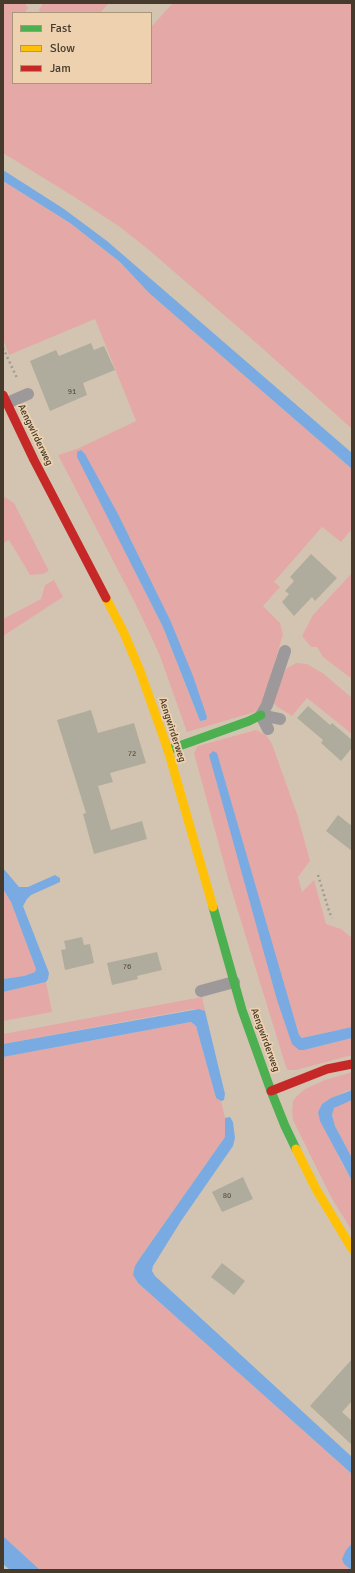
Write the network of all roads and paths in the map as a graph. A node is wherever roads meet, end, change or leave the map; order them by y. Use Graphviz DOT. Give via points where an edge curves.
graph roads {
  1 [pos="28,394"];
  2 [pos="4,399"];
  3 [pos="285,657"];
  4 [pos="261,715"];
  5 [pos="280,719"];
  6 [pos="268,729"];
  7 [pos="168,750"];
  8 [pos="318,875"];
  9 [pos="332,918"];
  10 [pos="234,982"];
  11 [pos="201,991"];
  12 [pos="352,1064"];
  13 [pos="271,1091"];
  14 [pos="352,1249"];
  1 -- 2 [label="lane"];
  2 -- 7 [label="street, Aengwirderweg" via="124,633"];
  3 -- 4 [label="lane"];
  4 -- 5 [label="lane"];
  4 -- 6 [label="lane"];
  4 -- 7 [label="street"];
  7 -- 10 [label="street, Aengwirderweg"];
  8 -- 9 [label="path"];
  10 -- 11 [label="lane"];
  10 -- 13 [label="street, Aengwirderweg"];
  12 -- 13 [label="street" via="327,1070"];
  13 -- 14 [label="street, Aengwirderweg" via="313,1182"];
}
